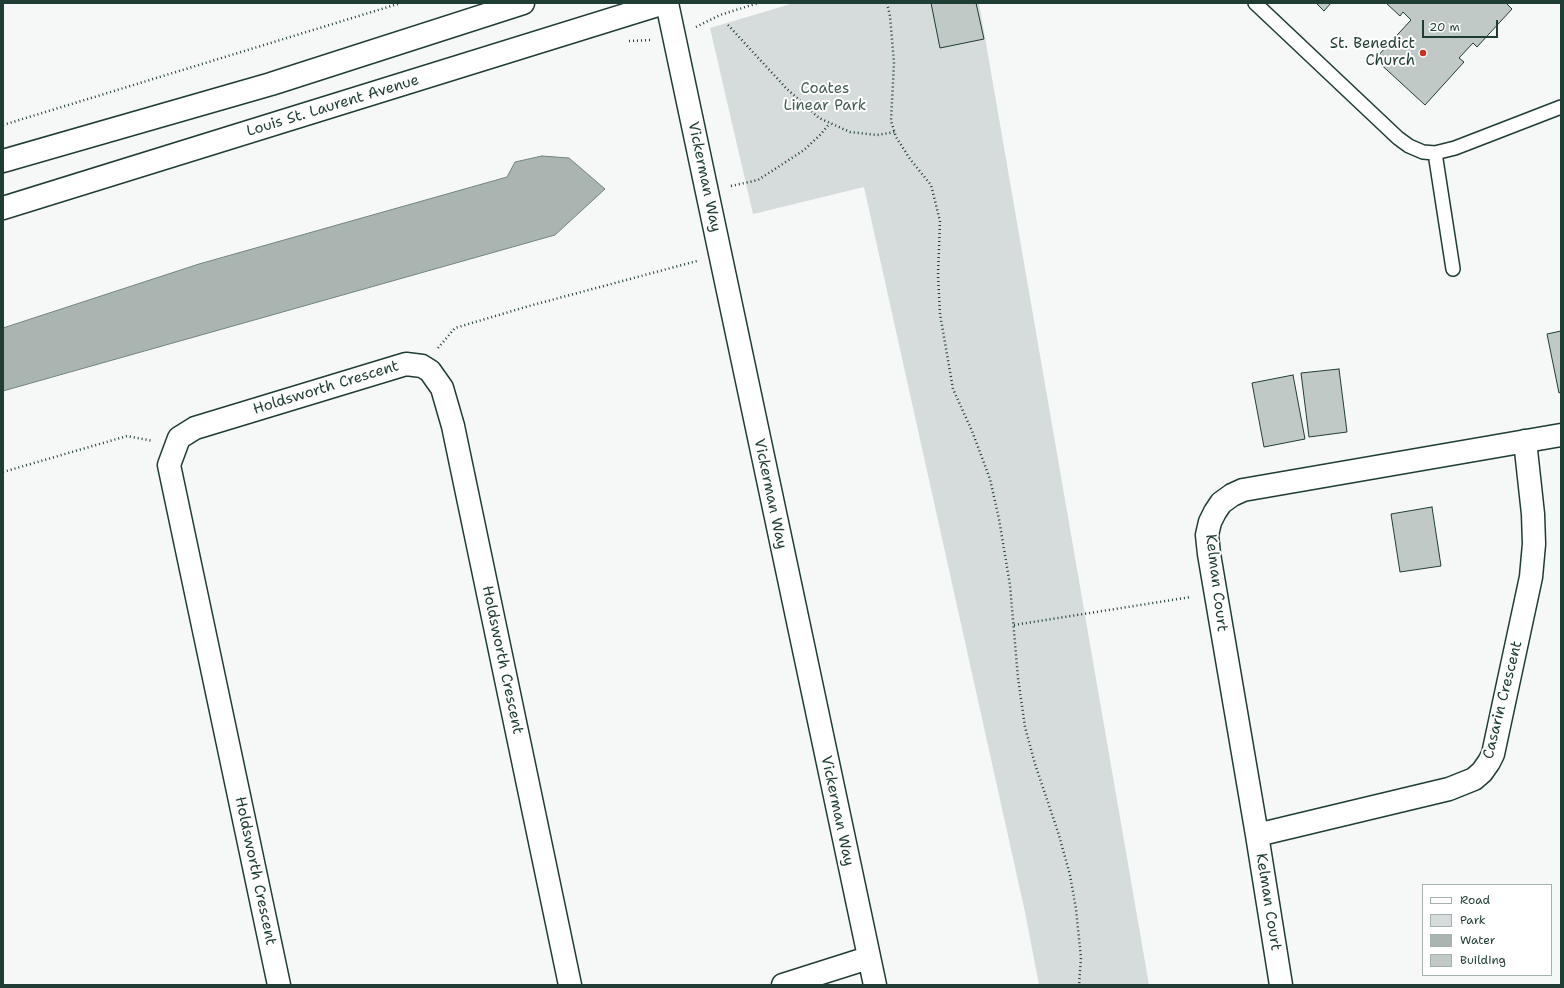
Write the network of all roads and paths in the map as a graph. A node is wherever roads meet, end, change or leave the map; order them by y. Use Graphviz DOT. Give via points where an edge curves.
graph roads {
  1 [pos="401,3"];
  2 [pos="522,3"];
  3 [pos="664,3"];
  4 [pos="667,3"];
  5 [pos="758,3"];
  6 [pos="887,3"];
  7 [pos="1255,3"];
  8 [pos="728,25"];
  9 [pos="674,38"];
  10 [pos="622,43"];
  11 [pos="1561,107"];
  12 [pos="830,123"];
  13 [pos="3,125"];
  14 [pos="895,132"];
  15 [pos="1435,153"];
  16 [pos="3,162"];
  17 [pos="706,190"];
  18 [pos="3,208"];
  19 [pos="720,255"];
  20 [pos="1453,269"];
  21 [pos="422,366"];
  22 [pos="1561,435"];
  23 [pos="1525,441"];
  24 [pos="177,446"];
  25 [pos="3,472"];
  26 [pos="1191,597"];
  27 [pos="1014,625"];
  28 [pos="1257,835"];
  29 [pos="868,958"];
  30 [pos="279,985"];
  31 [pos="570,985"];
  32 [pos="783,985"];
  33 [pos="875,985"];
  34 [pos="1079,985"];
  35 [pos="1281,985"];
  1 -- 13 [label="path"];
  2 -- 16 [label="street" via="271,84"];
  3 -- 18 [label="street, Louis St. Laurent Avenue"];
  4 -- 9 [label="street, Vickerman Way"];
  5 -- 9 [label="path" via="720,15"];
  6 -- 14 [label="path" via="894,63 891,121"];
  7 -- 15 [label="lane" via="1398,138 1423,152"];
  8 -- 12 [label="path" via="786,88 819,118"];
  9 -- 10 [label="path"];
  9 -- 17 [label="street, Vickerman Way"];
  11 -- 15 [label="lane" via="1455,148"];
  12 -- 14 [label="path" via="850,132 877,135"];
  12 -- 17 [label="path" via="804,150 758,180"];
  14 -- 27 [label="path" via="910,159 931,185 940,221 940,314 954,389 990,479 1010,585"];
  15 -- 20 [label="lane"];
  17 -- 19 [label="street, Vickerman Way"];
  19 -- 21 [label="path" via="455,328"];
  19 -- 29 [label="street, Vickerman Way"];
  21 -- 24 [label="street, Holdsworth Crescent" via="406,364 195,428 179,438"];
  21 -- 31 [label="street, Holdsworth Crescent" via="430,371 442,388 453,426"];
  22 -- 23 [label="street, Kelman Court"];
  23 -- 28 [label="street, Casarin Crescent" via="1533,514 1531,576 1490,762 1474,779 1449,789"];
  23 -- 28 [label="street, Kelman Court" via="1243,490 1232,494 1221,503 1210,522 1207,535 1209,554"];
  24 -- 25 [label="path" via="127,436"];
  24 -- 30 [label="street, Holdsworth Crescent" via="169,465"];
  26 -- 27 [label="path"];
  27 -- 34 [label="path" via="1025,727 1034,764 1070,875 1076,909 1080,958"];
  28 -- 35 [label="street, Kelman Court"];
  29 -- 32 [label="street"];
  29 -- 33 [label="street, Vickerman Way"];
}
